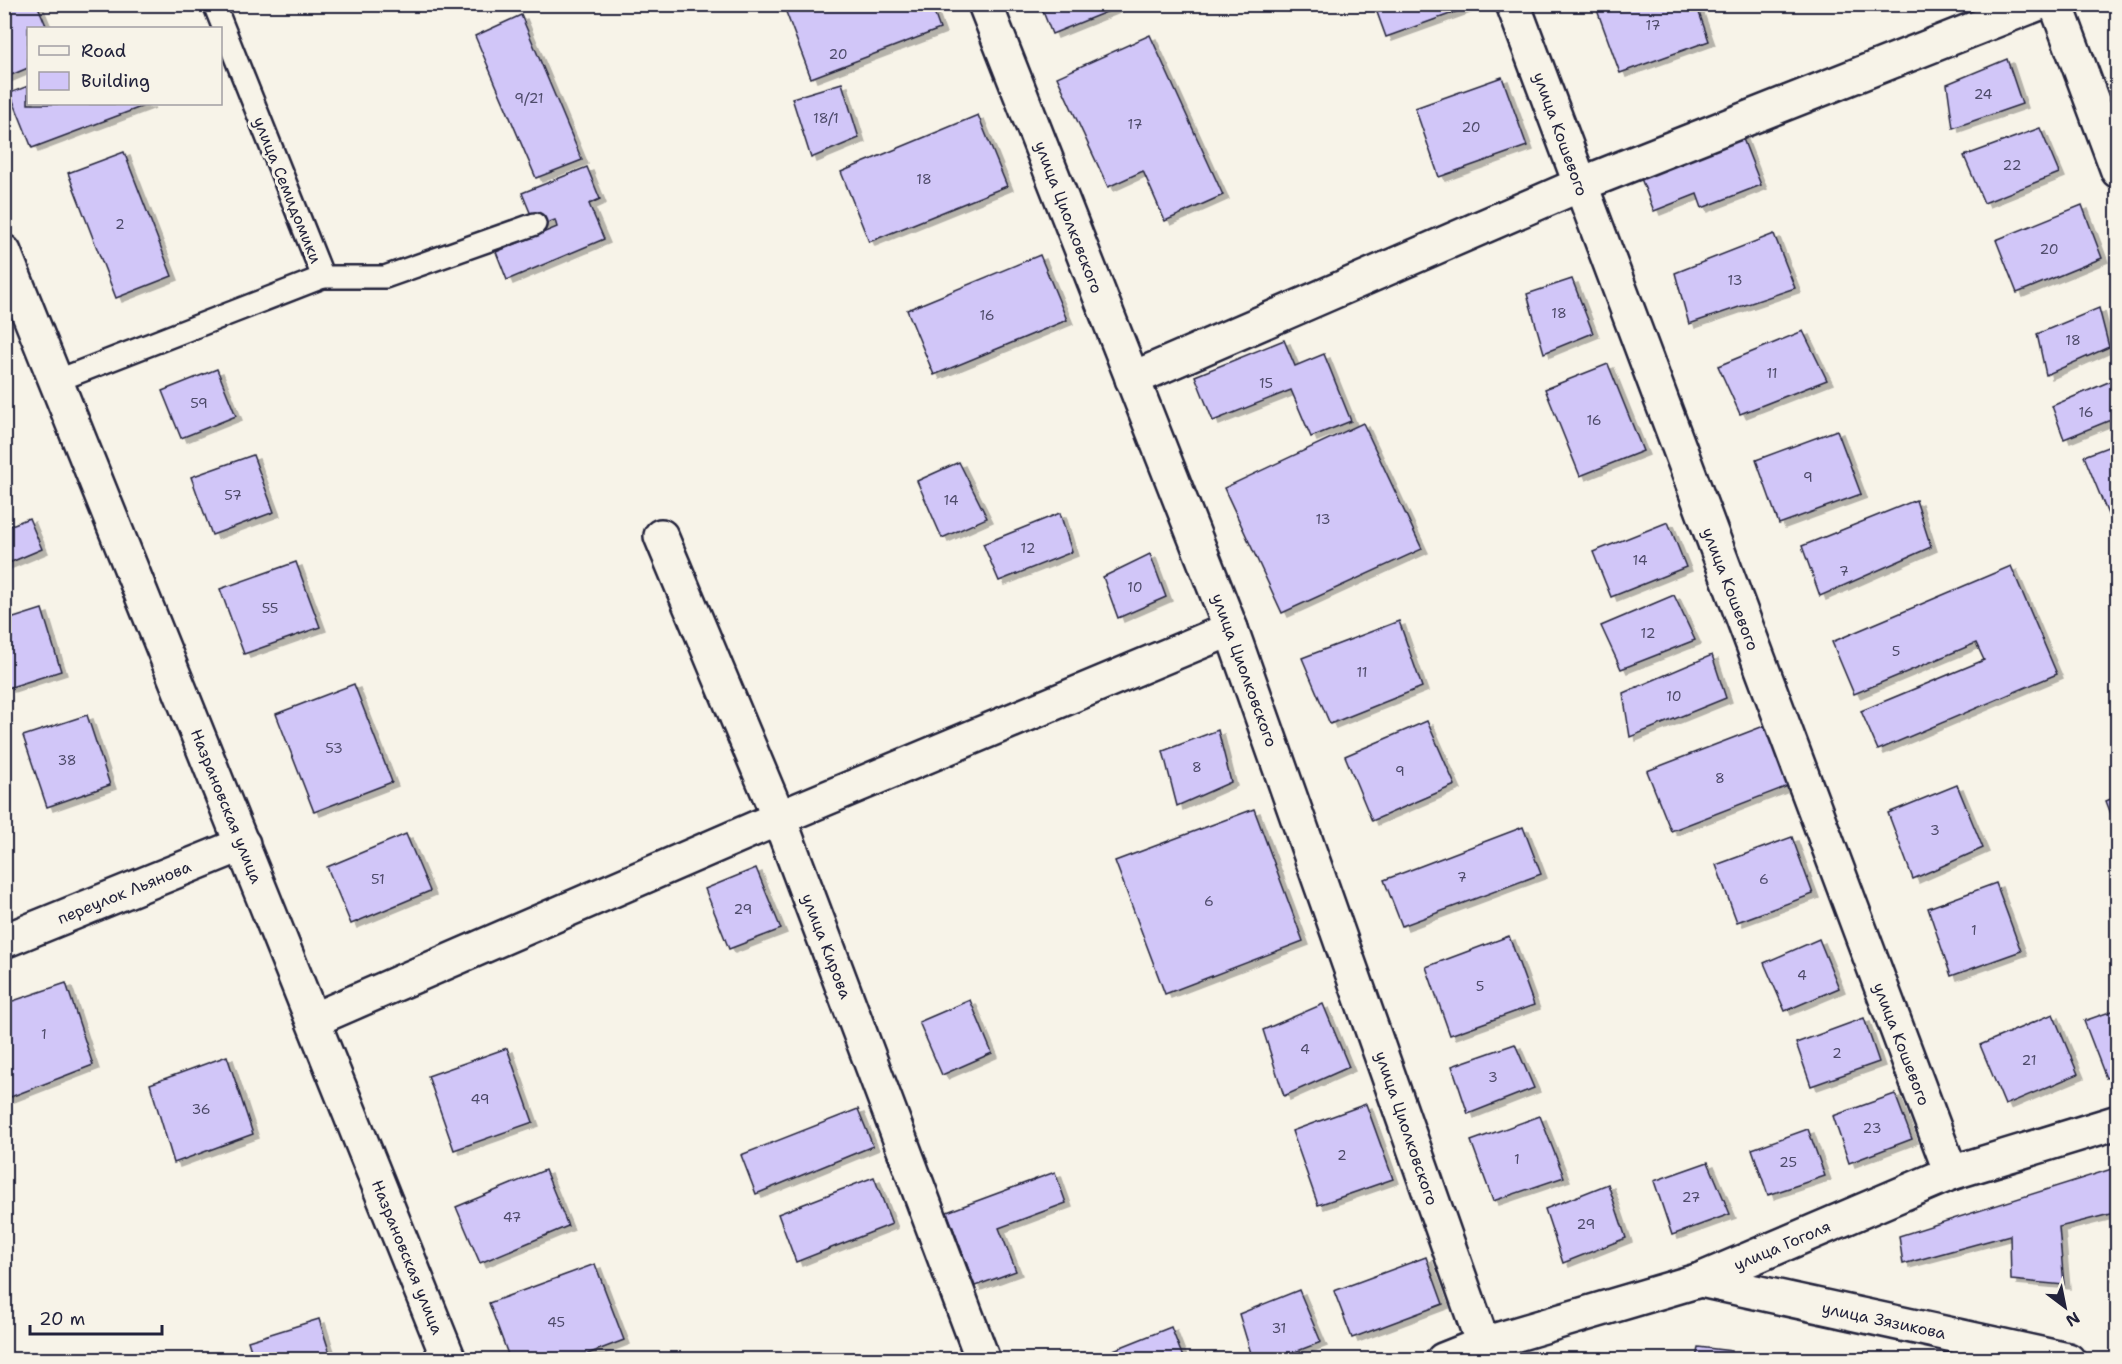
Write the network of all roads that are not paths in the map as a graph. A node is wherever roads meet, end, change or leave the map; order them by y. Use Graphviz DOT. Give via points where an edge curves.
graph roads {
  1 [pos="214,4"];
  2 [pos="985,4"];
  3 [pos="1513,4"];
  4 [pos="2037,4"];
  5 [pos="2056,4"];
  6 [pos="2118,171"];
  7 [pos="1579,185"];
  8 [pos="535,224"];
  9 [pos="4,252"];
  10 [pos="323,277"];
  11 [pos="1132,379"];
  12 [pos="56,381"];
  13 [pos="661,536"];
  14 [pos="1231,629"];
  15 [pos="778,818"];
  16 [pos="243,844"];
  17 [pos="4,941"];
  18 [pos="313,1020"];
  19 [pos="2118,1122"];
  20 [pos="1951,1173"];
  21 [pos="1700,1280"];
  22 [pos="1483,1344"];
  23 [pos="449,1359"];
  24 [pos="983,1359"];
  25 [pos="1443,1359"];
  26 [pos="2068,1359"];
  1 -- 10 [label="lane, улица Семидомики"];
  2 -- 11 [label="street, улица Циолковского"];
  3 -- 7 [label="street, улица Кошевого"];
  4 -- 7 [label="street"];
  5 -- 6 [label="street"];
  7 -- 11 [label="street"];
  7 -- 20 [label="street, улица Кошевого"];
  8 -- 10 [label="lane" via="385,277"];
  9 -- 12 [label="street, Назрановская улица"];
  10 -- 12 [label="lane, улица Семидомики"];
  11 -- 14 [label="street, улица Циолковского"];
  12 -- 16 [label="street, Назрановская улица"];
  13 -- 15 [label="street, улица Кирова"];
  14 -- 15 [label="street"];
  14 -- 22 [label="street, улица Циолковского"];
  15 -- 18 [label="street"];
  15 -- 24 [label="street, улица Кирова"];
  16 -- 17 [label="street, переулок Льянова"];
  16 -- 18 [label="street, Назрановская улица"];
  18 -- 23 [label="street, Назрановская улица"];
  19 -- 20 [label="street, улица Гоголя"];
  20 -- 21 [label="street, улица Гоголя"];
  21 -- 22 [label="street, улица Гоголя"];
  21 -- 26 [label="street, улица Зязикова"];
  22 -- 25 [label="street, улица Гоголя"];
}
